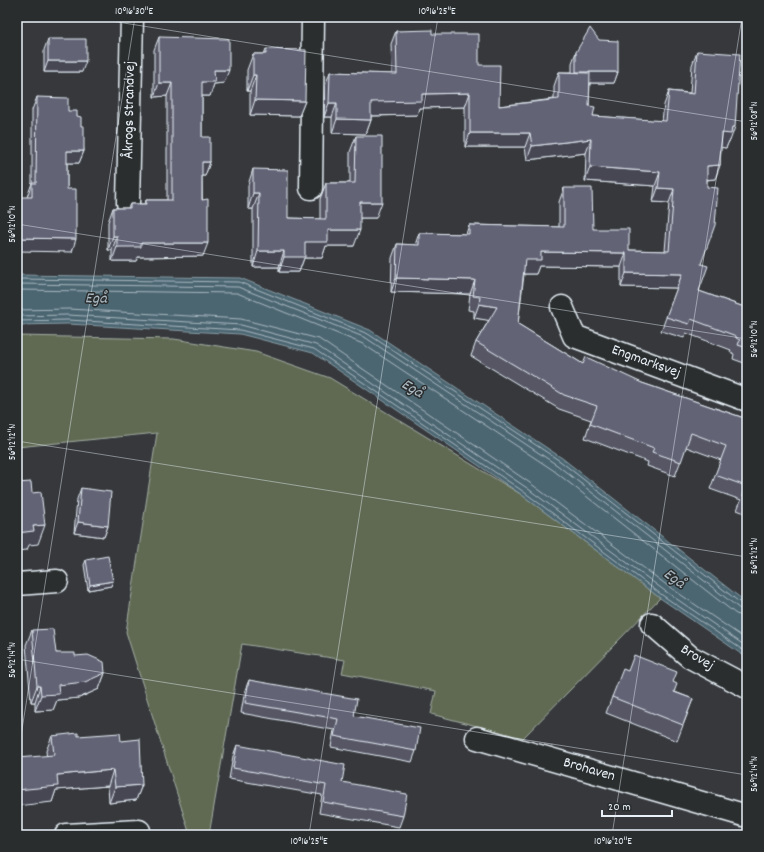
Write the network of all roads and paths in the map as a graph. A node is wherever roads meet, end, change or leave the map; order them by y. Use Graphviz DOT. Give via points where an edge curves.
graph roads {
  1 [pos="132,17"];
  2 [pos="313,17"];
  3 [pos="311,188"];
  4 [pos="128,203"];
  5 [pos="562,307"];
  6 [pos="747,400"];
  7 [pos="57,581"];
  8 [pos="17,584"];
  9 [pos="652,624"];
  10 [pos="747,687"];
  11 [pos="477,738"];
  12 [pos="747,816"];
  13 [pos="139,831"];
  14 [pos="66,835"];
  1 -- 4 [label="street, Åkrogs Strandvej"];
  2 -- 3 [label="street"];
  5 -- 6 [label="street, Engmarksvej" via="574,336"];
  7 -- 8 [label="street"];
  9 -- 10 [label="street, Brovej" via="690,657"];
  11 -- 12 [label="street, Brohaven"];
  13 -- 14 [label="street"];
}
